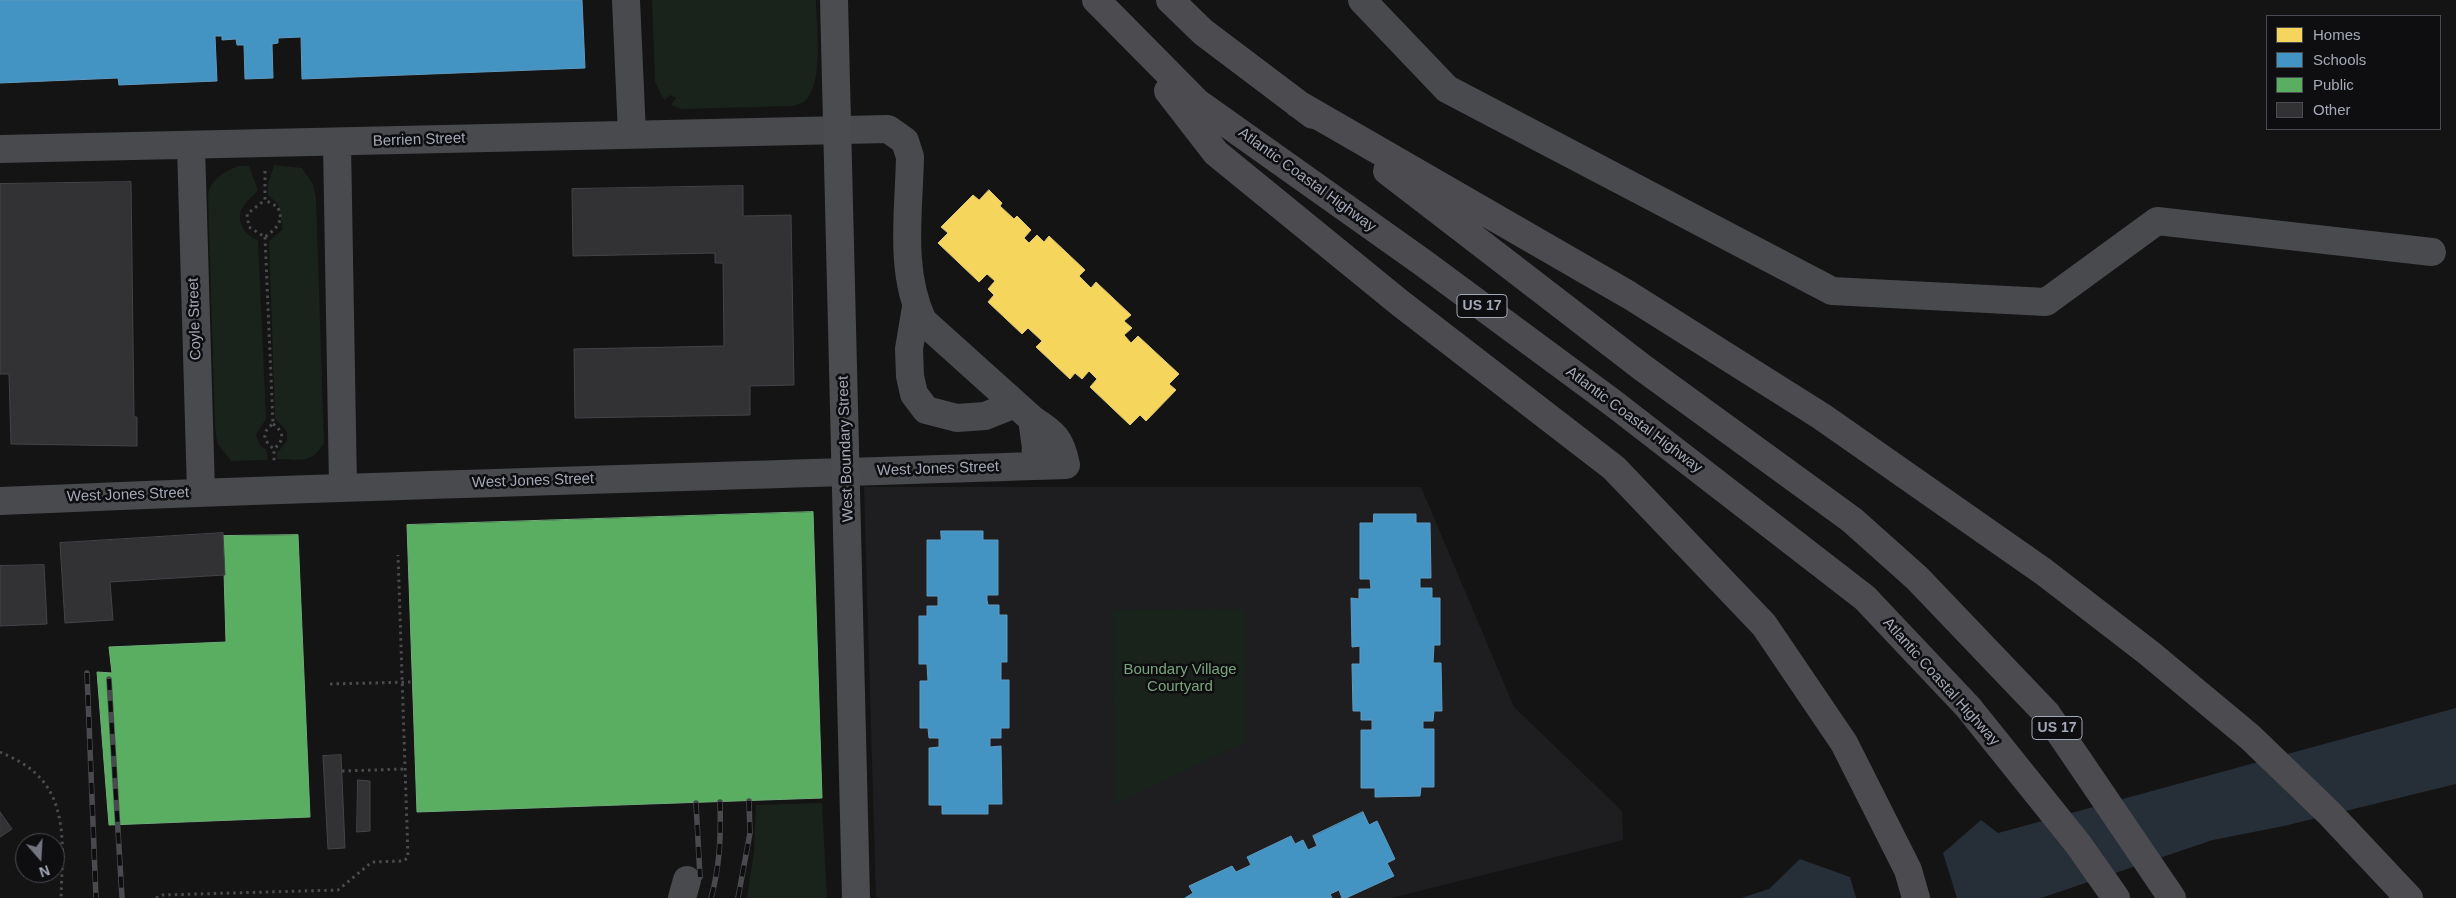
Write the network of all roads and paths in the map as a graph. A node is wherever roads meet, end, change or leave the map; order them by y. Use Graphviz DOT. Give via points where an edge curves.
graph roads {
  1 [pos="626,0"];
  2 [pos="645,0"];
  3 [pos="834,0"];
  4 [pos="1170,0"];
  5 [pos="1362,0"];
  6 [pos="1100,4"];
  7 [pos="1298,104"];
  8 [pos="837,129"];
  9 [pos="641,133"];
  10 [pos="337,143"];
  11 [pos="190,146"];
  12 [pos="0,149"];
  13 [pos="265,163"];
  14 [pos="265,200"];
  15 [pos="265,237"];
  16 [pos="2432,252"];
  17 [pos="916,307"];
  18 [pos="1024,412"];
  19 [pos="273,424"];
  20 [pos="274,449"];
  21 [pos="1034,466"];
  22 [pos="274,468"];
  23 [pos="846,471"];
  24 [pos="343,487"];
  25 [pos="201,492"];
  26 [pos="0,501"];
  27 [pos="398,555"];
  28 [pos="402,682"];
  29 [pos="412,682"];
  30 [pos="330,684"];
  31 [pos="0,752"];
  32 [pos="405,769"];
  33 [pos="342,771"];
  34 [pos="61,898"];
  35 [pos="156,898"];
  36 [pos="856,898"];
  37 [pos="1916,898"];
  38 [pos="2116,898"];
  39 [pos="2172,898"];
  40 [pos="2409,898"];
  1 -- 9 [label="street"];
  2 -- 9 [label="street"];
  3 -- 8 [label="main road, West Boundary Street"];
  4 -- 7 [label="highway, US 17" via="1203,32"];
  5 -- 16 [label="street" via="1448,90 1832,291 2046,302 2157,221"];
  6 -- 37 [label="highway" via="1216,153 1408,309 1614,468 1764,625 1844,743 1908,870"];
  6 -- 38 [label="highway, Atlantic Coastal Highway / US 17" via="1198,103 1613,403 1864,598 1968,707 2078,844"];
  7 -- 39 [label="highway, US 17" via="1643,368 1852,520 1917,578 2048,714"];
  7 -- 40 [label="highway" via="1629,295 1821,416 2044,572 2149,653 2250,738 2329,813"];
  8 -- 9 [label="street, Berrien Street"];
  8 -- 17 [label="street, Berrien Street" via="888,129 905,141 910,157 908,264"];
  8 -- 23 [label="main road, West Boundary Street"];
  9 -- 10 [label="street, Berrien Street"];
  10 -- 11 [label="street, Berrien Street"];
  10 -- 24 [label="street"];
  11 -- 12 [label="street, Berrien Street" via="155,144"];
  11 -- 25 [label="street, Coyle Street"];
  13 -- 14 [label="path"];
  14 -- 15 [label="path" via="278,207 281,219"];
  14 -- 15 [label="path" via="247,214 249,227"];
  15 -- 19 [label="path"];
  17 -- 18 [label="street" via="923,321"];
  17 -- 18 [label="street" via="909,349 910,376 914,394 926,410 957,418"];
  18 -- 21 [label="street" via="1036,448"];
  18 -- 21 [label="street, West Jones Street" via="1052,432 1063,446 1066,465"];
  19 -- 20 [label="path" via="283,436"];
  19 -- 20 [label="path" via="264,438"];
  20 -- 22 [label="path"];
  21 -- 23 [label="street, West Jones Street"];
  23 -- 24 [label="street, West Jones Street"];
  23 -- 36 [label="main road, West Boundary Street"];
  24 -- 25 [label="street, West Jones Street"];
  25 -- 26 [label="street, West Jones Street"];
  27 -- 28 [label="path"];
  28 -- 29 [label="path"];
  28 -- 30 [label="path"];
  28 -- 32 [label="path"];
  31 -- 34 [label="path" via="33,770 49,788 59,812"];
  32 -- 33 [label="path"];
  32 -- 35 [label="path" via="408,858 404,861 372,862 338,890 162,895"];
}
